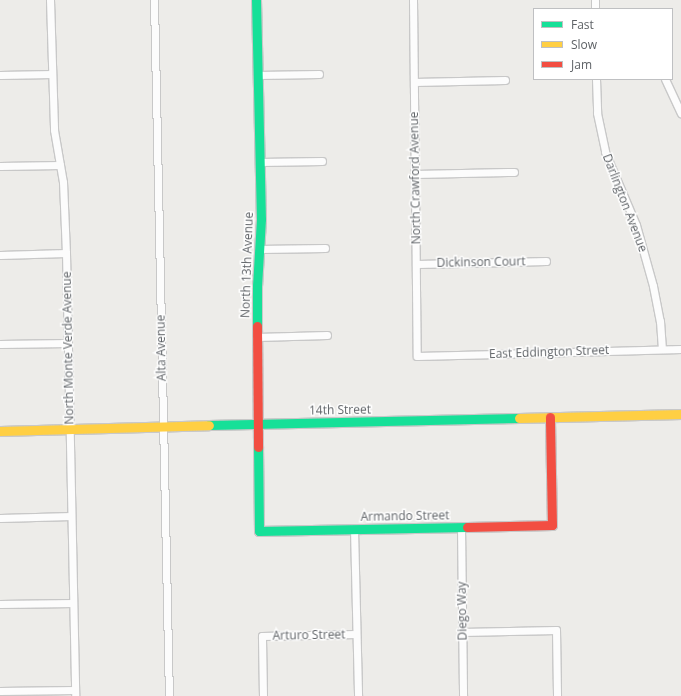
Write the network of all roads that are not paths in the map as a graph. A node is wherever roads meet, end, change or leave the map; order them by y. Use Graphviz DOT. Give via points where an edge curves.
graph roads {
  1 [pos="50,0"];
  2 [pos="154,0"];
  3 [pos="256,0"];
  4 [pos="412,0"];
  5 [pos="52,74"];
  6 [pos="319,74"];
  7 [pos="0,75"];
  8 [pos="258,75"];
  9 [pos="506,80"];
  10 [pos="596,80"];
  11 [pos="665,80"];
  12 [pos="414,82"];
  13 [pos="681,114"];
  14 [pos="322,161"];
  15 [pos="260,162"];
  16 [pos="60,165"];
  17 [pos="0,166"];
  18 [pos="514,172"];
  19 [pos="415,174"];
  20 [pos="325,248"];
  21 [pos="259,249"];
  22 [pos="66,253"];
  23 [pos="0,255"];
  24 [pos="546,261"];
  25 [pos="417,264"];
  26 [pos="327,335"];
  27 [pos="257,337"];
  28 [pos="68,343"];
  29 [pos="0,344"];
  30 [pos="662,349"];
  31 [pos="681,349"];
  32 [pos="417,356"];
  33 [pos="681,414"];
  34 [pos="550,417"];
  35 [pos="258,424"];
  36 [pos="162,426"];
  37 [pos="69,430"];
  38 [pos="0,431"];
  39 [pos="71,516"];
  40 [pos="0,518"];
  41 [pos="461,527"];
  42 [pos="354,529"];
  43 [pos="259,531"];
  44 [pos="73,603"];
  45 [pos="0,604"];
  46 [pos="462,632"];
  47 [pos="356,634"];
  48 [pos="0,691"];
  49 [pos="75,693"];
  50 [pos="169,696"];
  51 [pos="263,696"];
  52 [pos="358,696"];
  53 [pos="463,696"];
  54 [pos="557,696"];
  1 -- 5 [label="street, North Monte Verde Avenue"];
  2 -- 36 [label="street, Alta Avenue"];
  3 -- 8 [label="street, North 13th Avenue"];
  4 -- 12 [label="street, North Crawford Avenue"];
  5 -- 7 [label="street"];
  5 -- 16 [label="street, North Monte Verde Avenue" via="54,130"];
  6 -- 8 [label="street"];
  8 -- 15 [label="street, North 13th Avenue"];
  9 -- 12 [label="street"];
  10 -- 30 [label="street, Darlington Avenue" via="597,114 605,152 636,225 660,320"];
  11 -- 13 [label="street"];
  12 -- 19 [label="street, North Crawford Avenue"];
  14 -- 15 [label="street"];
  15 -- 21 [label="street, North 13th Avenue"];
  16 -- 17 [label="street"];
  16 -- 22 [label="street, North Monte Verde Avenue"];
  18 -- 19 [label="street"];
  19 -- 25 [label="street, North Crawford Avenue"];
  20 -- 21 [label="street"];
  21 -- 27 [label="street, North 13th Avenue"];
  22 -- 23 [label="street"];
  22 -- 28 [label="street, North Monte Verde Avenue"];
  24 -- 25 [label="street, Dickinson Court"];
  25 -- 32 [label="street, North Crawford Avenue"];
  26 -- 27 [label="street"];
  27 -- 35 [label="street, North 13th Avenue"];
  28 -- 29 [label="street"];
  28 -- 37 [label="street, North Monte Verde Avenue"];
  30 -- 31 [label="street, East Eddington Street"];
  30 -- 32 [label="street, East Eddington Street"];
  33 -- 34 [label="street, 14th Street"];
  34 -- 35 [label="street, 14th Street"];
  34 -- 41 [label="street, Armando Street" via="552,525"];
  35 -- 36 [label="street, 14th Street"];
  35 -- 43 [label="street, North 13th Avenue"];
  36 -- 37 [label="street, 14th Street"];
  36 -- 50 [label="street, Alta Avenue"];
  37 -- 38 [label="street, 14th Street"];
  37 -- 39 [label="street, North Monte Verde Avenue"];
  39 -- 40 [label="street"];
  39 -- 44 [label="street, North Monte Verde Avenue"];
  41 -- 42 [label="street, Armando Street"];
  41 -- 46 [label="street, Diego Way"];
  42 -- 43 [label="street, Armando Street"];
  42 -- 47 [label="street"];
  44 -- 45 [label="street"];
  44 -- 49 [label="street, North Monte Verde Avenue"];
  46 -- 53 [label="street, Diego Way"];
  46 -- 54 [label="street" via="556,630"];
  47 -- 51 [label="street, Arturo Street" via="262,636"];
  47 -- 52 [label="street"];
  48 -- 49 [label="street"];
}
